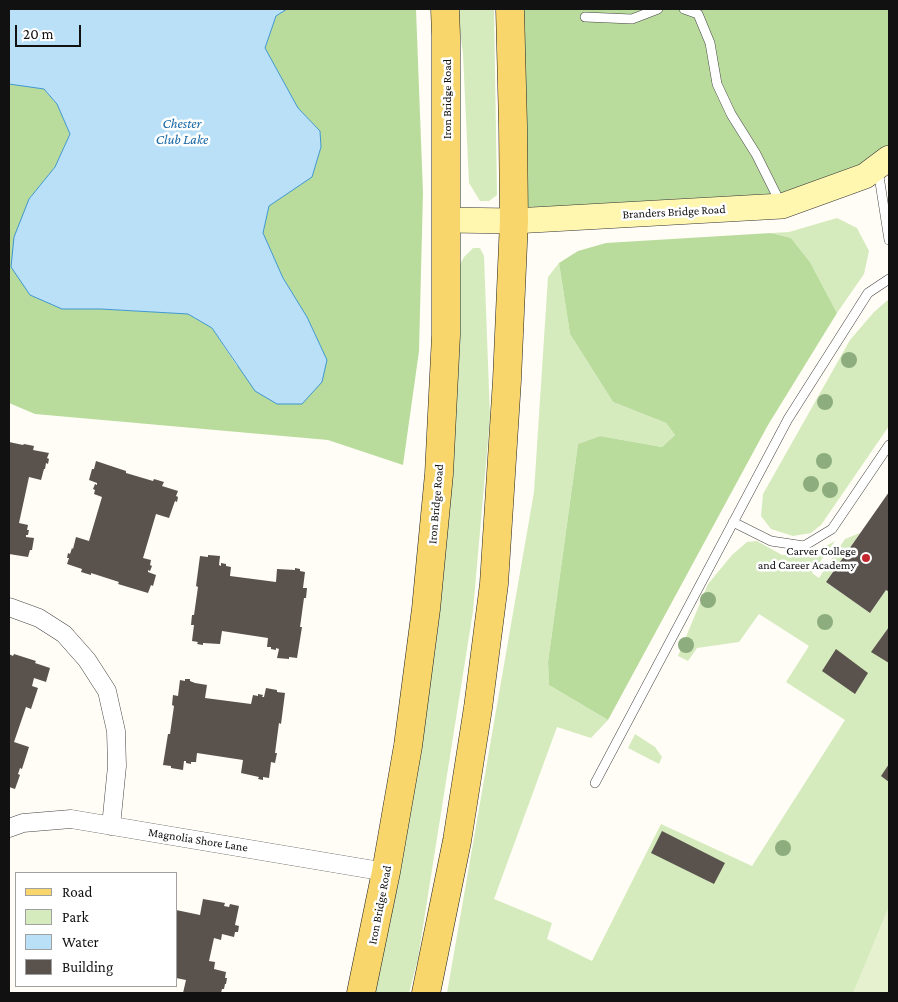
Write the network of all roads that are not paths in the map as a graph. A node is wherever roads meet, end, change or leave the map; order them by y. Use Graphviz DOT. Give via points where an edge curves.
graph roads {
  1 [pos="445,9"];
  2 [pos="510,9"];
  3 [pos="658,9"];
  4 [pos="684,9"];
  5 [pos="585,17"];
  6 [pos="883,163"];
  7 [pos="782,206"];
  8 [pos="447,220"];
  9 [pos="514,221"];
  10 [pos="889,240"];
  11 [pos="889,279"];
  12 [pos="889,445"];
  13 [pos="733,522"];
  14 [pos="9,607"];
  15 [pos="595,783"];
  16 [pos="110,826"];
  17 [pos="9,828"];
  18 [pos="386,872"];
  19 [pos="361,993"];
  20 [pos="426,993"];
  1 -- 8 [label="main road, Iron Bridge Road"];
  2 -- 9 [label="main road"];
  3 -- 5 [label="lane" via="632,20"];
  4 -- 7 [label="lane" via="698,14 710,42 717,84"];
  6 -- 7 [label="street, Branders Bridge Road" via="865,176"];
  6 -- 10 [label="lane"];
  7 -- 9 [label="street, Branders Bridge Road"];
  8 -- 9 [label="street, Branders Bridge Road"];
  8 -- 18 [label="main road, Iron Bridge Road" via="446,335 435,517 408,746"];
  9 -- 20 [label="main road" via="494,584 458,831"];
  11 -- 13 [label="lane" via="868,293 788,419"];
  12 -- 13 [label="lane" via="832,529 804,546 771,541"];
  13 -- 15 [label="lane"];
  14 -- 16 [label="street" via="39,618 64,634 87,660 106,691 116,731 117,766"];
  16 -- 17 [label="street, Magnolia Shore Lane" via="72,819 22,823"];
  16 -- 18 [label="street, Magnolia Shore Lane"];
  18 -- 19 [label="main road, Iron Bridge Road"];
}
